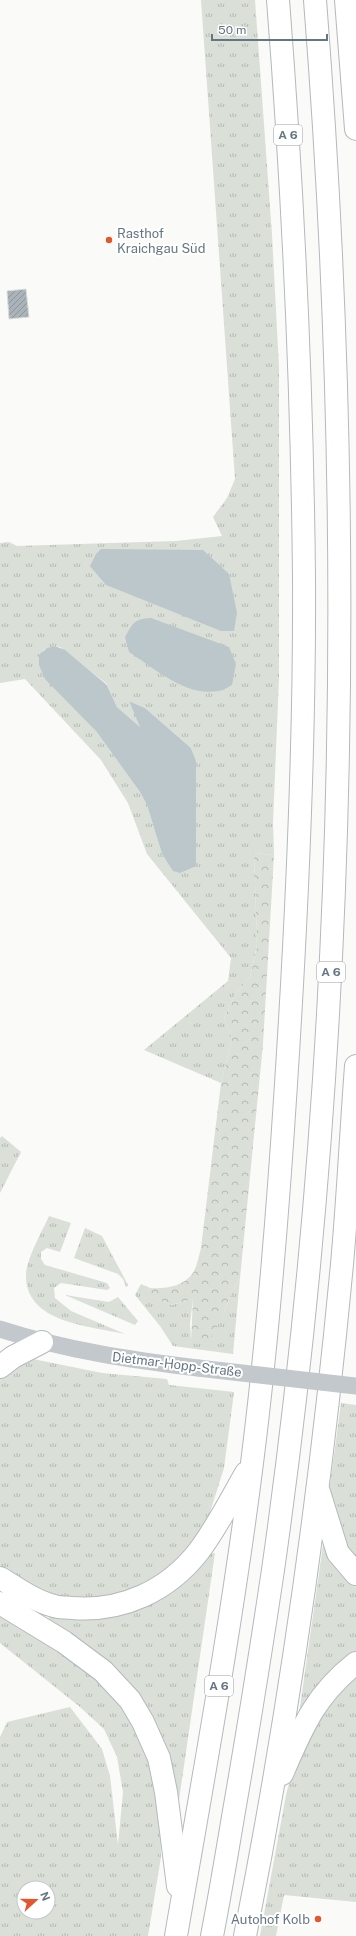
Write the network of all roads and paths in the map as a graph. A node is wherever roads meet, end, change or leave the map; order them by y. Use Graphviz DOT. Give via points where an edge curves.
graph roads {
  1 [pos="278,0"];
  2 [pos="315,0"];
  3 [pos="346,0"];
  4 [pos="356,129"];
  5 [pos="356,1066"];
  6 [pos="0,1329"];
  7 [pos="42,1342"];
  8 [pos="0,1367"];
  9 [pos="356,1386"];
  10 [pos="252,1464"];
  11 [pos="317,1486"];
  12 [pos="356,1574"];
  13 [pos="0,1578"];
  14 [pos="0,1603"];
  15 [pos="356,1663"];
  16 [pos="268,1806"];
  17 [pos="180,1907"];
  18 [pos="176,1936"];
  19 [pos="212,1936"];
  20 [pos="245,1936"];
  1 -- 10 [label="highway, A 6" via="294,221 302,433 303,729 296,940 279,1193"];
  2 -- 19 [label="highway, A 6" via="333,264 342,529 342,652 333,945 321,1128 296,1403 260,1656"];
  3 -- 4 [label="highway"];
  5 -- 11 [label="highway" via="342,1264"];
  6 -- 7 [label="street, Dietmar-Hopp-Straße"];
  7 -- 8 [label="highway"];
  7 -- 9 [label="street, Dietmar-Hopp-Straße, bridge" via="133,1360"];
  10 -- 13 [label="highway" via="199,1551 161,1588 136,1600 90,1610 54,1606 30,1597"];
  10 -- 17 [label="highway, A 6" via="222,1664"];
  11 -- 12 [label="highway" via="338,1553"];
  11 -- 16 [label="highway" via="291,1672"];
  14 -- 17 [label="highway" via="64,1642 103,1671 130,1700 143,1722 158,1758 166,1792"];
  15 -- 16 [label="highway" via="343,1673 310,1712"];
  16 -- 20 [label="highway"];
  17 -- 18 [label="highway, A 6"];
}
